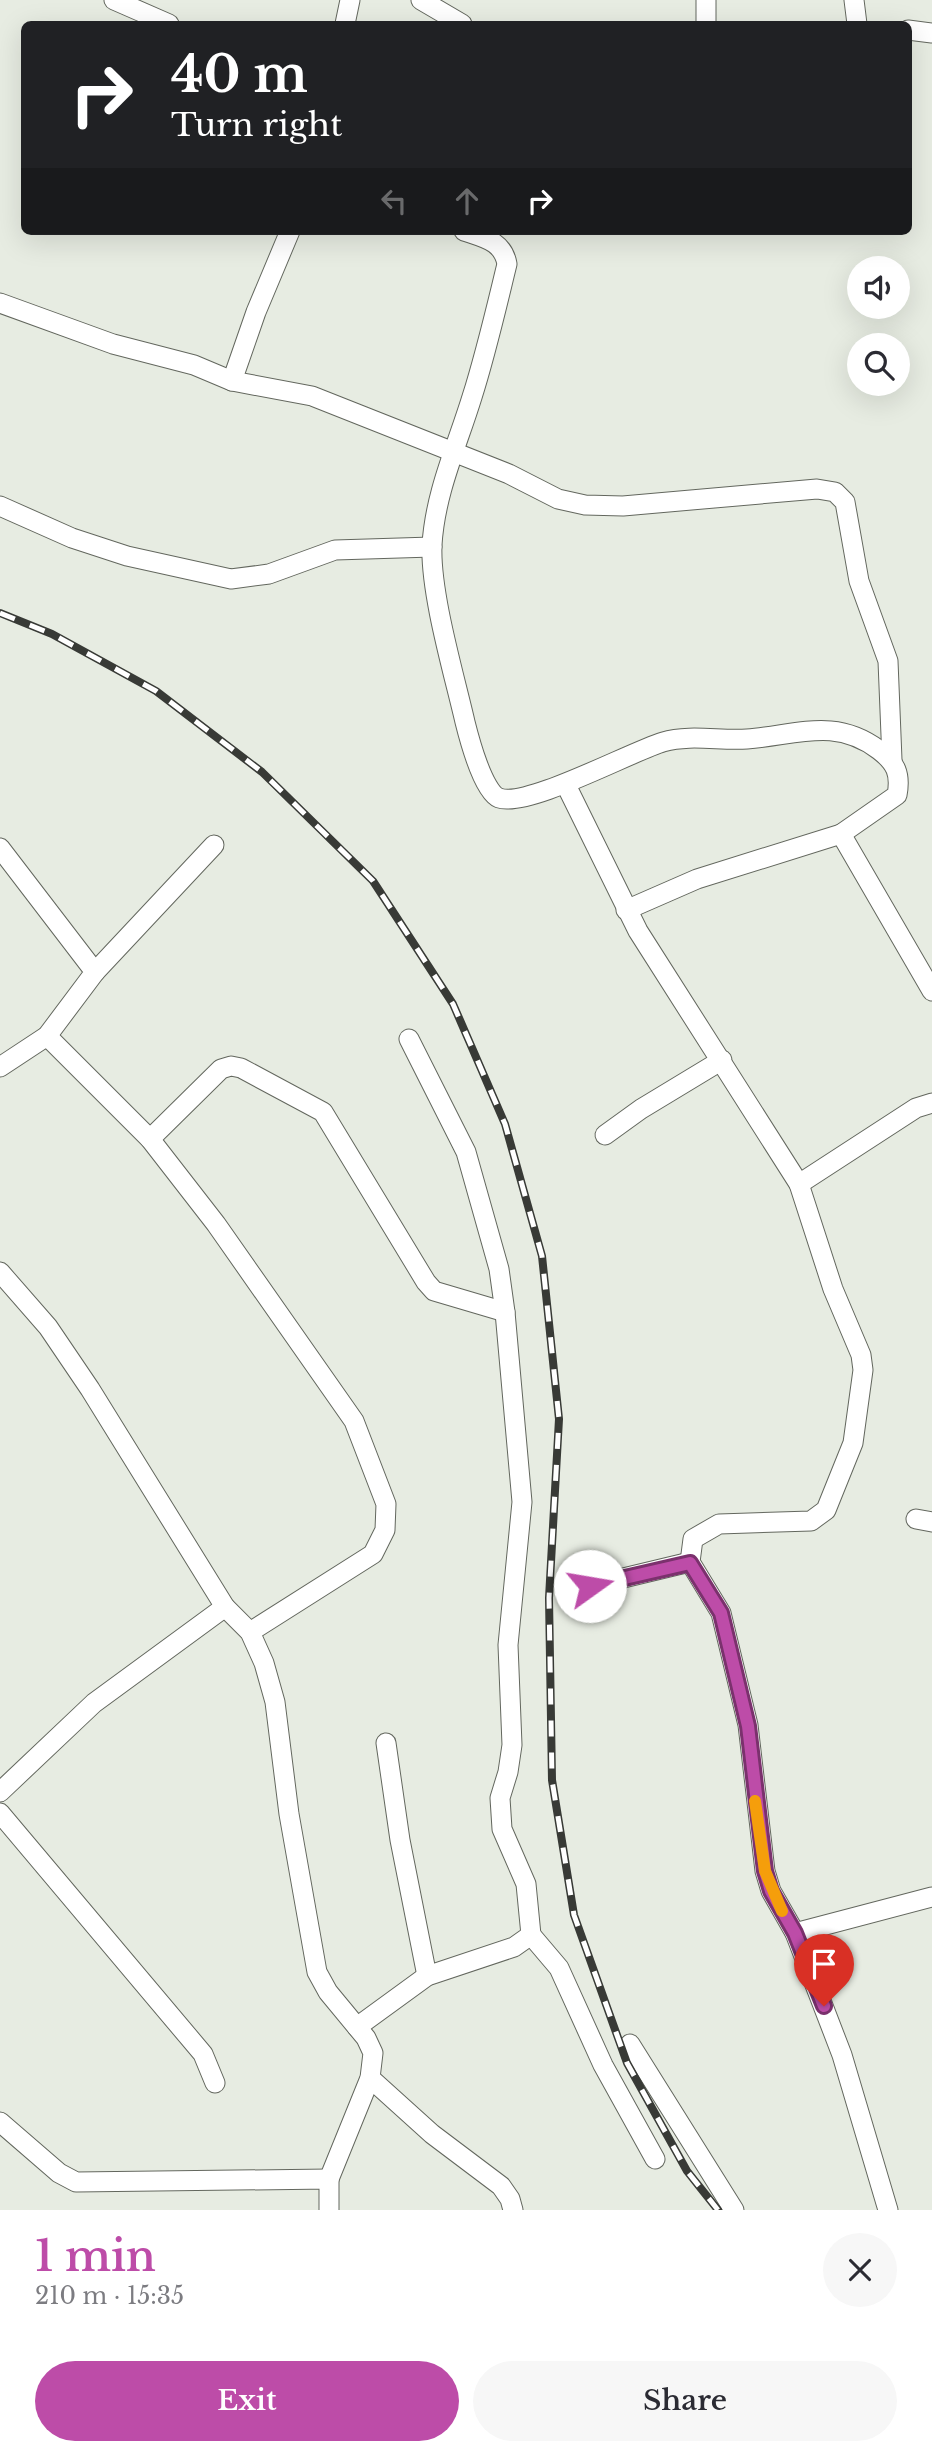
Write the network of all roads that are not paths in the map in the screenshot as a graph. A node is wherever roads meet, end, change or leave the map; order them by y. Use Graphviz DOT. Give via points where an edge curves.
graph roads {
  1 [pos="114,0"];
  2 [pos="350,0"];
  3 [pos="421,0"];
  4 [pos="706,0"];
  5 [pos="854,0"];
  6 [pos="162,21"];
  7 [pos="346,21"];
  8 [pos="457,21"];
  9 [pos="706,21"];
  10 [pos="857,21"];
  11 [pos="912,30"];
  12 [pos="932,33"];
  13 [pos="288,235"];
  14 [pos="475,235"];
  15 [pos="0,303"];
  16 [pos="233,381"];
  17 [pos="453,452"];
  18 [pos="0,506"];
  19 [pos="432,547"];
  20 [pos="892,760"];
  21 [pos="566,785"];
  22 [pos="841,834"];
  23 [pos="214,845"];
  24 [pos="0,848"];
  25 [pos="626,910"];
  26 [pos="95,972"];
  27 [pos="932,991"];
  28 [pos="47,1036"];
  29 [pos="409,1039"];
  30 [pos="722,1060"];
  31 [pos="0,1067"];
  32 [pos="932,1103"];
  33 [pos="605,1135"];
  34 [pos="150,1139"];
  35 [pos="799,1184"];
  36 [pos="0,1272"];
  37 [pos="505,1312"];
  38 [pos="690,1563"];
  39 [pos="590,1586"];
  40 [pos="225,1607"];
  41 [pos="250,1632"];
  42 [pos="386,1743"];
  43 [pos="0,1791"];
  44 [pos="0,1813"];
  45 [pos="932,1898"];
  46 [pos="795,1933"];
  47 [pos="531,1935"];
  48 [pos="427,1976"];
  49 [pos="357,2026"];
  50 [pos="630,2045"];
  51 [pos="370,2077"];
  52 [pos="215,2083"];
  53 [pos="0,2122"];
  54 [pos="655,2159"];
  55 [pos="329,2179"];
  56 [pos="329,2210"];
  57 [pos="513,2210"];
  58 [pos="734,2210"];
  59 [pos="888,2210"];
  1 -- 6 [label="street"];
  2 -- 7 [label="street"];
  3 -- 8 [label="street"];
  4 -- 9 [label="street"];
  5 -- 10 [label="street"];
  11 -- 12 [label="street"];
  13 -- 16 [label="street"];
  14 -- 17 [label="street" via="497,243 507,264 490,337"];
  15 -- 16 [label="street"];
  16 -- 17 [label="street" via="312,396"];
  17 -- 19 [label="street" via="440,492"];
  17 -- 20 [label="street" via="558,499 585,505 623,506 817,489 835,492 845,502 859,581 888,661"];
  18 -- 19 [label="street" via="127,556 231,579 269,574 335,550"];
  19 -- 21 [label="street" via="438,597 470,744 489,790 498,798 509,798"];
  20 -- 21 [label="street" via="856,735 829,729 747,739 678,739 603,765"];
  20 -- 22 [label="street" via="900,780 897,795"];
  21 -- 25 [label="street"];
  22 -- 25 [label="street" via="697,879"];
  22 -- 27 [label="street"];
  23 -- 26 [label="street"];
  24 -- 26 [label="street"];
  25 -- 30 [label="street"];
  26 -- 28 [label="street"];
  28 -- 31 [label="street"];
  28 -- 34 [label="street"];
  29 -- 37 [label="street" via="466,1152 499,1269"];
  30 -- 33 [label="street"];
  30 -- 35 [label="street"];
  32 -- 35 [label="street" via="916,1108"];
  34 -- 37 [label="street" via="221,1069 241,1068 323,1112 434,1291"];
  34 -- 41 [label="street" via="224,1234 354,1421 386,1504 385,1530 373,1554"];
  35 -- 38 [label="street" via="833,1289 861,1355 853,1443 826,1510 811,1521 719,1524 693,1539"];
  36 -- 40 [label="street" via="41,1319 90,1389"];
  37 -- 47 [label="street" via="522,1503 508,1645 512,1745 500,1798 502,1829 526,1884"];
  38 -- 39 [label="street"];
  38 -- 46 [label="street" via="721,1613 748,1726 765,1871"];
  40 -- 41 [label="street"];
  40 -- 43 [label="street" via="94,1703"];
  41 -- 49 [label="street" via="275,1702 317,1972"];
  42 -- 48 [label="street"];
  44 -- 52 [label="street" via="203,2054"];
  45 -- 46 [label="street"];
  46 -- 59 [label="street" via="842,2055"];
  47 -- 48 [label="street" via="514,1947"];
  47 -- 54 [label="street" via="559,1968 603,2064"];
  48 -- 49 [label="street"];
  49 -- 51 [label="street" via="373,2053"];
  50 -- 58 [label="street"];
  51 -- 55 [label="street"];
  51 -- 57 [label="street" via="432,2134 501,2186"];
  53 -- 55 [label="street" via="76,2182"];
  55 -- 56 [label="street"];
}
